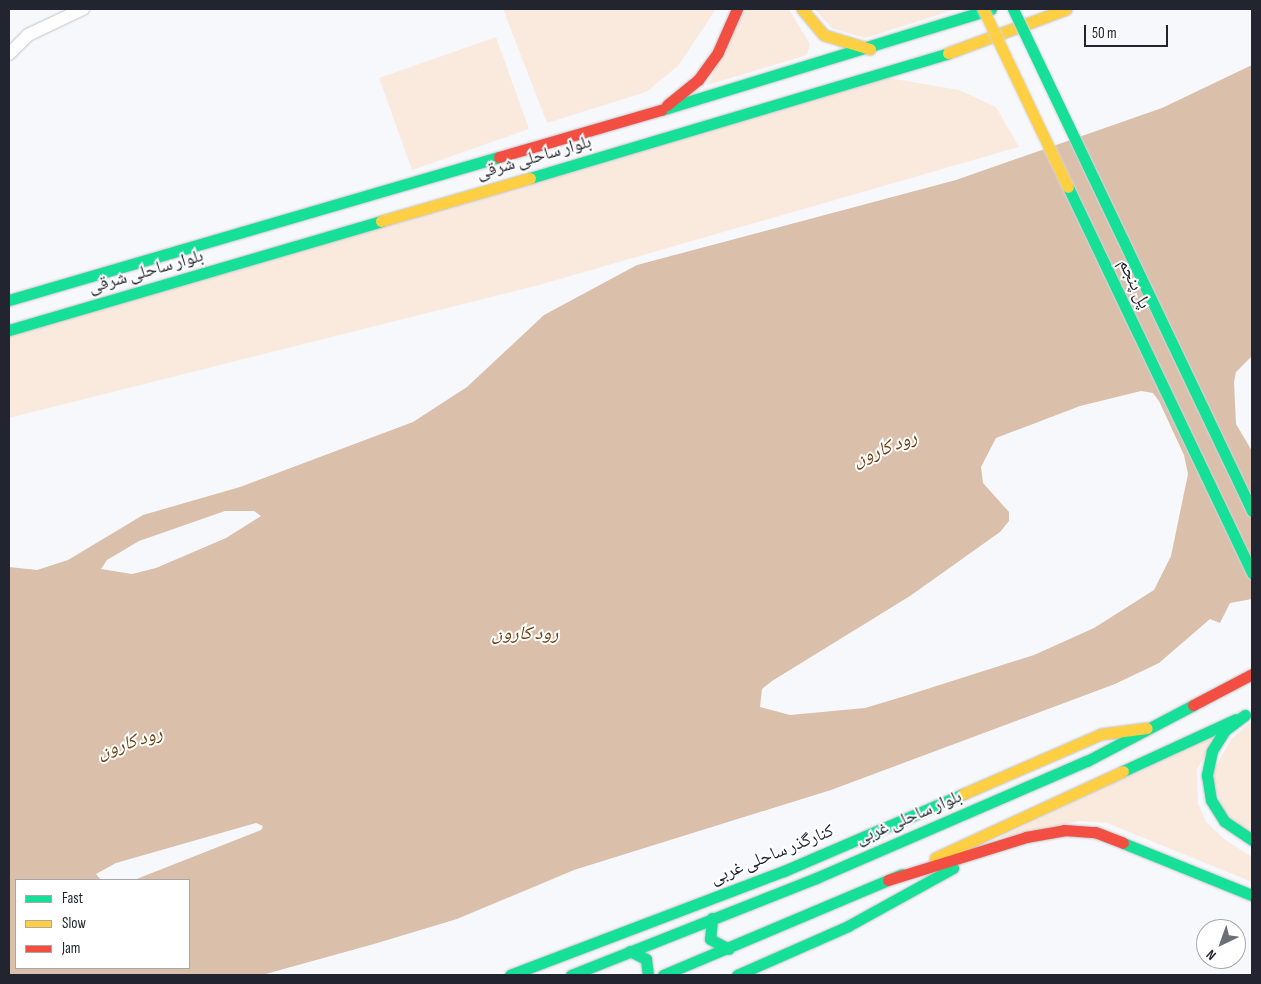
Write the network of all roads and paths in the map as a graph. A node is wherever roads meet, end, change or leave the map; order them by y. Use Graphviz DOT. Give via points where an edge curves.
graph roads {
  1 [pos="82,9"];
  2 [pos="737,9"];
  3 [pos="802,9"];
  4 [pos="983,9"];
  5 [pos="991,9"];
  6 [pos="1013,9"];
  7 [pos="1066,9"];
  8 [pos="61,12"];
  9 [pos="870,49"];
  10 [pos="9,54"];
  11 [pos="661,110"];
  12 [pos="184,264"];
  13 [pos="9,300"];
  14 [pos="9,330"];
  15 [pos="1252,511"];
  16 [pos="1252,573"];
  17 [pos="1252,674"];
  18 [pos="1249,713"];
  19 [pos="1157,726"];
  20 [pos="1252,840"];
  21 [pos="1004,844"];
  22 [pos="888,880"];
  23 [pos="1252,895"];
  24 [pos="712,918"];
  25 [pos="729,949"];
  26 [pos="630,951"];
  27 [pos="510,975"];
  28 [pos="571,975"];
  29 [pos="648,975"];
  30 [pos="663,975"];
  31 [pos="737,975"];
  1 -- 8 [label="street"];
  2 -- 11 [label="main road" via="718,52 698,80"];
  3 -- 9 [label="main road" via="824,34"];
  4 -- 16 [label="main road, پل پنجم, bridge"];
  5 -- 9 [label="main road, بلوار ساحلی شرقی"];
  6 -- 15 [label="main road, پل پنجم, bridge"];
  7 -- 12 [label="main road, بلوار ساحلی شرقی" via="989,40 878,76"];
  8 -- 10 [label="street" via="28,35"];
  9 -- 11 [label="main road, بلوار ساحلی شرقی"];
  11 -- 12 [label="main road, بلوار ساحلی شرقی"];
  12 -- 13 [label="main road, بلوار ساحلی شرقی"];
  12 -- 14 [label="main road, بلوار ساحلی شرقی"];
  17 -- 19 [label="main road, بلوار ساحلی غربی"];
  18 -- 20 [label="main road" via="1225,730 1212,751 1207,775 1211,800 1224,821"];
  18 -- 22 [label="main road"];
  19 -- 24 [label="main road, بلوار ساحلی غربی" via="816,878"];
  19 -- 27 [label="main road, کنارگذر ساحلی غربی" via="1101,734 784,871"];
  21 -- 22 [label="main road"];
  21 -- 23 [label="main road" via="1064,830 1095,832"];
  21 -- 31 [label="main road" via="848,926"];
  22 -- 25 [label="main road"];
  24 -- 25 [label="main road" via="710,939"];
  24 -- 26 [label="main road, بلوار ساحلی غربی"];
  25 -- 30 [label="main road"];
  26 -- 28 [label="main road, بلوار ساحلی غربی"];
  26 -- 29 [label="main road" via="646,959"];
}
